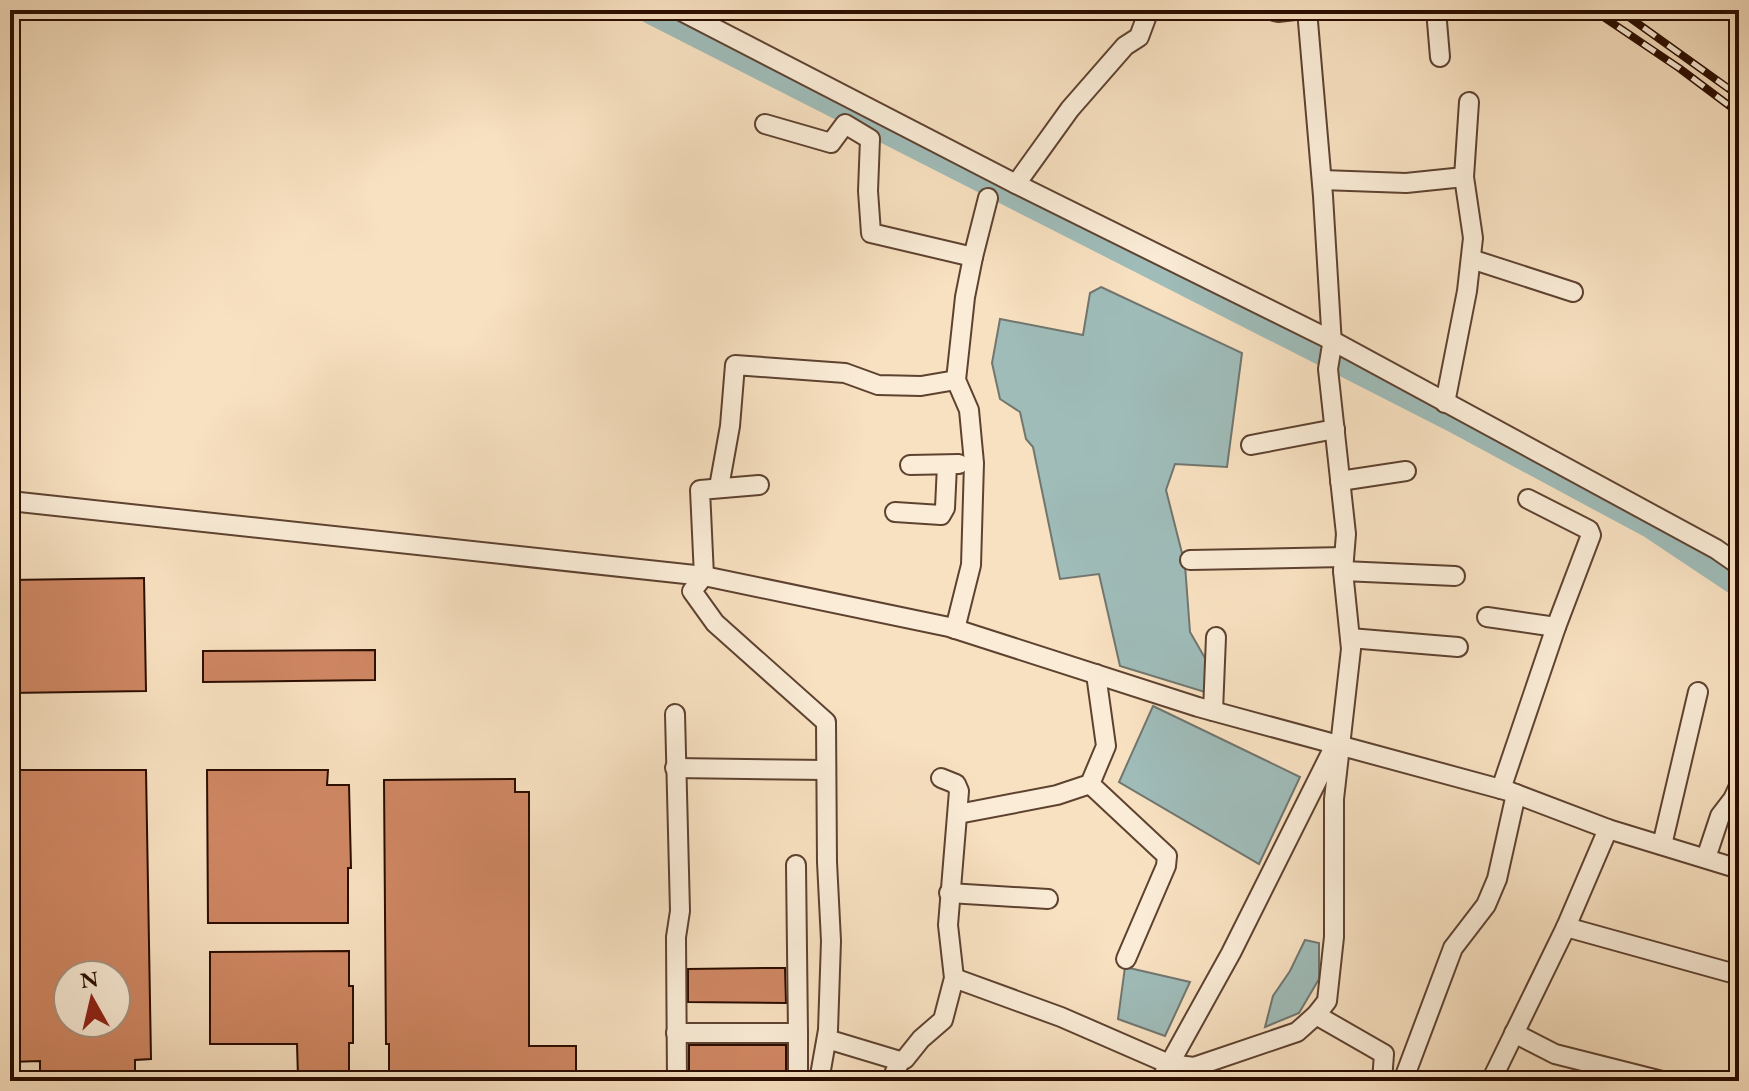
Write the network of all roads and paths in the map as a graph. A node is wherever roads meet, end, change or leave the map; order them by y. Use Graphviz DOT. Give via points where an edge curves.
graph roads {
  1 [pos="679,10"];
  2 [pos="1149,10"];
  3 [pos="1271,10"];
  4 [pos="1295,10"];
  5 [pos="1307,10"];
  6 [pos="1436,10"];
  7 [pos="1440,57"];
  8 [pos="1469,102"];
  9 [pos="765,124"];
  10 [pos="1464,177"];
  11 [pos="1322,180"];
  12 [pos="1016,184"];
  13 [pos="988,198"];
  14 [pos="973,257"];
  15 [pos="1471,259"];
  16 [pos="1573,292"];
  17 [pos="1332,342"];
  18 [pos="956,380"];
  19 [pos="1445,403"];
  20 [pos="1335,429"];
  21 [pos="1251,445"];
  22 [pos="974,463"];
  23 [pos="910,465"];
  24 [pos="947,465"];
  25 [pos="1406,471"];
  26 [pos="1340,481"];
  27 [pos="759,485"];
  28 [pos="719,487"];
  29 [pos="1528,499"];
  30 [pos="10,501"];
  31 [pos="895,512"];
  32 [pos="1190,560"];
  33 [pos="1343,564"];
  34 [pos="1739,565"];
  35 [pos="704,576"];
  36 [pos="1455,576"];
  37 [pos="1487,617"];
  38 [pos="1556,627"];
  39 [pos="955,629"];
  40 [pos="1216,637"];
  41 [pos="1350,638"];
  42 [pos="1458,647"];
  43 [pos="1096,674"];
  44 [pos="1698,692"];
  45 [pos="1213,711"];
  46 [pos="675,714"];
  47 [pos="1338,744"];
  48 [pos="675,768"];
  49 [pos="826,770"];
  50 [pos="941,778"];
  51 [pos="1090,784"];
  52 [pos="1739,786"];
  53 [pos="1509,791"];
  54 [pos="958,814"];
  55 [pos="1608,829"];
  56 [pos="1662,845"];
  57 [pos="1706,858"];
  58 [pos="796,865"];
  59 [pos="1739,869"];
  60 [pos="949,893"];
  61 [pos="1048,899"];
  62 [pos="1566,927"];
  63 [pos="1126,959"];
  64 [pos="1739,975"];
  65 [pos="954,978"];
  66 [pos="1316,1015"];
  67 [pos="676,1033"];
  68 [pos="798,1033"];
  69 [pos="1514,1033"];
  70 [pos="827,1039"];
  71 [pos="900,1061"];
  72 [pos="1165,1073"];
  73 [pos="1598,1073"];
  74 [pos="677,1081"];
  75 [pos="798,1081"];
  76 [pos="819,1081"];
  77 [pos="891,1081"];
  78 [pos="1382,1081"];
  79 [pos="1403,1081"];
  80 [pos="1491,1081"];
  81 [pos="1662,1081"];
  1 -- 12 [label="street"];
  2 -- 12 [label="street" via="1139,37 1070,109"];
  3 -- 4 [label="street"];
  5 -- 11 [label="street"];
  6 -- 7 [label="street"];
  8 -- 10 [label="street"];
  9 -- 14 [label="street" via="831,143 845,124 870,139 871,233"];
  10 -- 11 [label="street" via="1406,183"];
  10 -- 15 [label="street"];
  11 -- 17 [label="street"];
  12 -- 17 [label="street"];
  13 -- 14 [label="street"];
  14 -- 18 [label="street"];
  15 -- 16 [label="street"];
  15 -- 19 [label="street"];
  17 -- 19 [label="street"];
  17 -- 20 [label="street" via="1328,369"];
  18 -- 22 [label="street" via="969,410"];
  18 -- 28 [label="street" via="878,385 845,373 735,365"];
  19 -- 34 [label="street"];
  20 -- 21 [label="street"];
  20 -- 26 [label="street"];
  22 -- 24 [label="street"];
  22 -- 39 [label="street" via="971,565"];
  23 -- 24 [label="street"];
  24 -- 31 [label="street" via="941,515"];
  25 -- 26 [label="street"];
  26 -- 33 [label="street" via="1346,534"];
  27 -- 28 [label="street"];
  28 -- 35 [label="street" via="700,490"];
  29 -- 38 [label="street" via="1591,535"];
  30 -- 35 [label="street"];
  32 -- 33 [label="street"];
  33 -- 36 [label="street"];
  33 -- 41 [label="street"];
  35 -- 39 [label="street"];
  35 -- 49 [label="street" via="692,591 715,623 826,722"];
  37 -- 38 [label="street"];
  38 -- 53 [label="street"];
  39 -- 43 [label="street"];
  40 -- 45 [label="street"];
  41 -- 42 [label="street"];
  41 -- 47 [label="street"];
  43 -- 45 [label="street"];
  43 -- 51 [label="street" via="1106,746"];
  44 -- 56 [label="street"];
  45 -- 47 [label="street"];
  46 -- 48 [label="street"];
  47 -- 53 [label="street"];
  47 -- 66 [label="street" via="1334,937 1327,1001"];
  47 -- 72 [label="street"];
  48 -- 49 [label="street"];
  48 -- 67 [label="street" via="680,911"];
  49 -- 70 [label="street" via="831,941"];
  50 -- 54 [label="street" via="956,784"];
  51 -- 54 [label="street"];
  51 -- 63 [label="street" via="1167,856"];
  52 -- 57 [label="street" via="1720,816"];
  53 -- 55 [label="street"];
  53 -- 79 [label="street" via="1497,879 1486,905 1453,948"];
  54 -- 60 [label="street"];
  55 -- 56 [label="street"];
  55 -- 62 [label="street"];
  56 -- 57 [label="street"];
  57 -- 59 [label="street"];
  58 -- 68 [label="street"];
  60 -- 61 [label="street"];
  60 -- 65 [label="street"];
  62 -- 64 [label="street"];
  62 -- 69 [label="street"];
  65 -- 71 [label="street" via="943,1020"];
  65 -- 72 [label="street" via="1061,1017"];
  66 -- 72 [label="street" via="1297,1032"];
  66 -- 78 [label="street" via="1384,1054"];
  67 -- 68 [label="street"];
  67 -- 74 [label="street"];
  68 -- 75 [label="street"];
  69 -- 73 [label="street"];
  69 -- 80 [label="street"];
  70 -- 71 [label="street"];
  70 -- 76 [label="street"];
  71 -- 77 [label="street"];
  73 -- 81 [label="street"];
}
